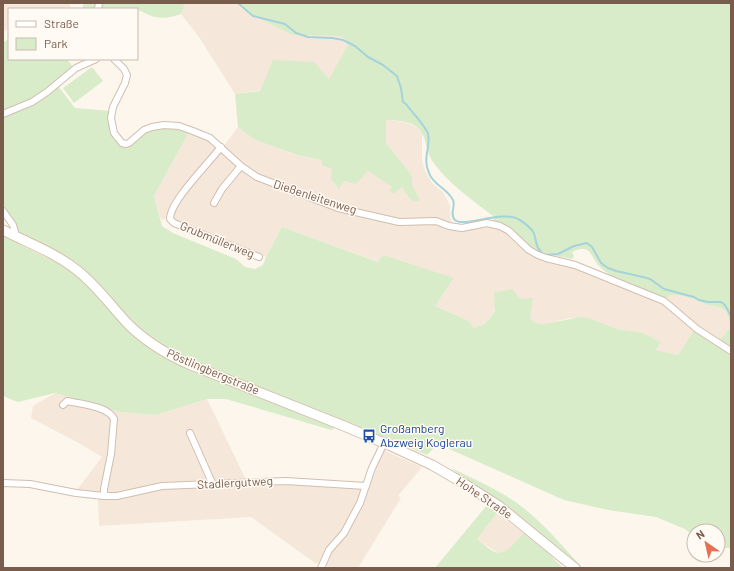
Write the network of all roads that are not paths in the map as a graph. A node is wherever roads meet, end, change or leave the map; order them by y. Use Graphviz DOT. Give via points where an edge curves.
graph roads {
  1 [pos="115,60"];
  2 [pos="84,61"];
  3 [pos="3,114"];
  4 [pos="221,148"];
  5 [pos="241,166"];
  6 [pos="214,203"];
  7 [pos="3,211"];
  8 [pos="3,230"];
  9 [pos="13,236"];
  10 [pos="259,257"];
  11 [pos="731,352"];
  12 [pos="62,405"];
  13 [pos="190,433"];
  14 [pos="384,443"];
  15 [pos="3,483"];
  16 [pos="213,485"];
  17 [pos="366,486"];
  18 [pos="104,496"];
  19 [pos="321,568"];
  20 [pos="575,568"];
  1 -- 4 [label="street, Dießenleitenweg" via="127,75 111,118 113,131 120,142 129,143 150,127 171,125 202,134"];
  2 -- 3 [label="street" via="36,100"];
  4 -- 5 [label="street, Dießenleitenweg"];
  4 -- 10 [label="street, Grubmüllerweg" via="182,194 170,219 174,223"];
  5 -- 6 [label="street"];
  5 -- 11 [label="street, Dießenleitenweg" via="260,179 345,209 399,222 433,220 460,228 487,224 503,228 538,255 575,264 664,301 697,329"];
  7 -- 9 [label="street" via="13,225"];
  8 -- 9 [label="main road, Pöstlingbergstraße"];
  9 -- 14 [label="main road, Pöstlingbergstraße" via="77,270 137,332 166,352 191,365"];
  12 -- 18 [label="street" via="67,401 90,406 109,412 114,419"];
  13 -- 16 [label="street"];
  14 -- 17 [label="street"];
  14 -- 20 [label="main road, Hohe Straße" via="432,465 484,497"];
  15 -- 18 [label="street, Stadlergutweg" via="30,484"];
  16 -- 17 [label="street, Stadlergutweg" via="294,481"];
  16 -- 18 [label="street, Stadlergutweg" via="162,486 117,496"];
  17 -- 19 [label="street" via="349,524 329,550"];
}
